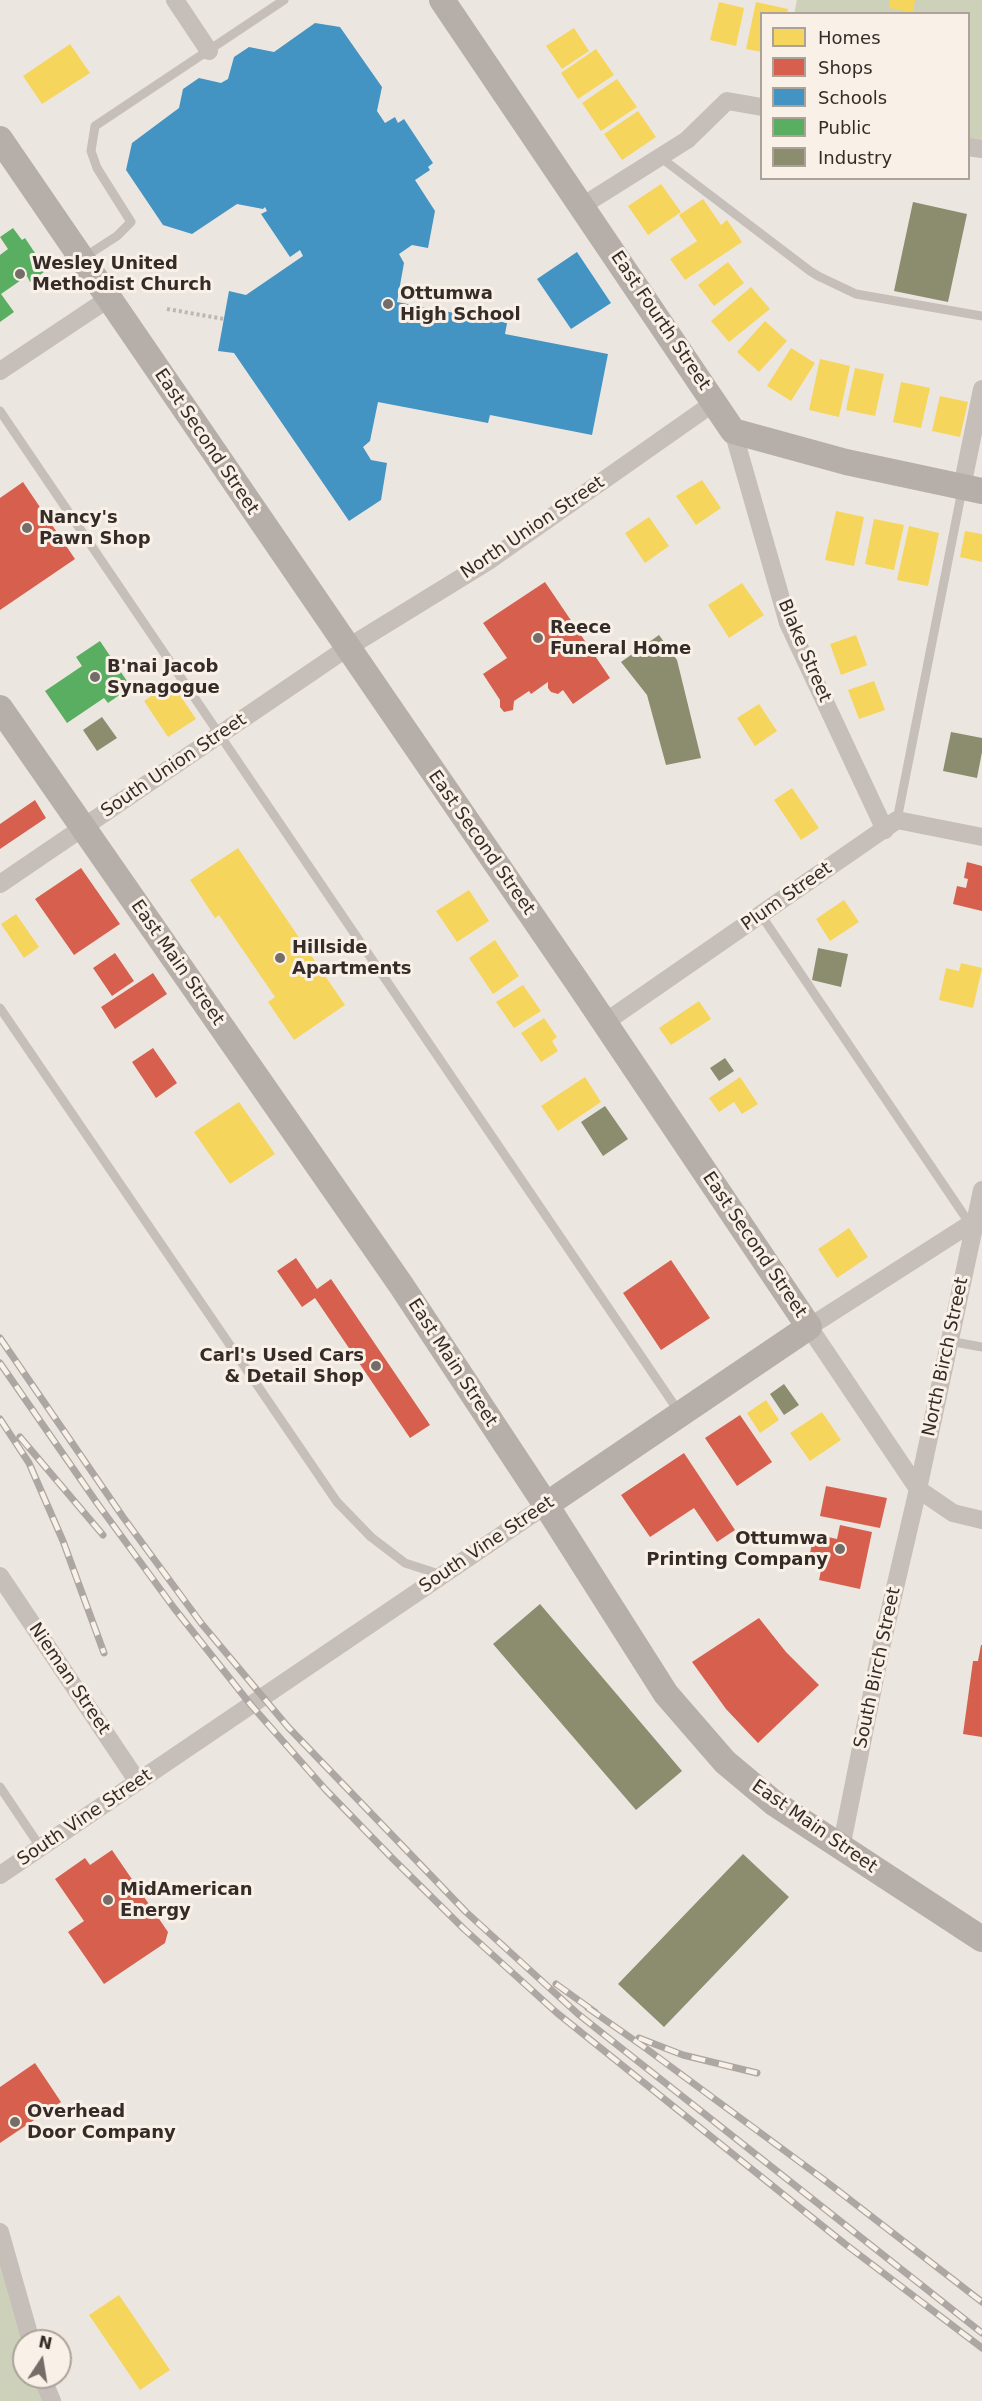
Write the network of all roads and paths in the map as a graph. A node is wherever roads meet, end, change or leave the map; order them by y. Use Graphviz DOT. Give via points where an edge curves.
graph roads {
  1 [pos="176,0"];
  2 [pos="284,0"];
  3 [pos="441,0"];
  4 [pos="209,51"];
  5 [pos="760,107"];
  6 [pos="0,139"];
  7 [pos="660,157"];
  8 [pos="582,206"];
  9 [pos="81,259"];
  10 [pos="108,299"];
  11 [pos="167,309"];
  12 [pos="982,316"];
  13 [pos="224,320"];
  14 [pos="0,371"];
  15 [pos="982,388"];
  16 [pos="715,402"];
  17 [pos="0,411"];
  18 [pos="732,431"];
  19 [pos="972,489"];
  20 [pos="347,648"];
  21 [pos="0,708"];
  22 [pos="219,735"];
  23 [pos="891,825"];
  24 [pos="83,828"];
  25 [pos="982,837"];
  26 [pos="0,884"];
  27 [pos="761,915"];
  28 [pos="0,1008"];
  29 [pos="604,1023"];
  30 [pos="982,1190"];
  31 [pos="973,1221"];
  32 [pos="809,1327"];
  33 [pos="949,1341"];
  34 [pos="982,1347"];
  35 [pos="680,1414"];
  36 [pos="918,1489"];
  37 [pos="546,1505"];
  38 [pos="982,1520"];
  39 [pos="442,1575"];
  40 [pos="0,1576"];
  41 [pos="138,1782"];
  42 [pos="0,1787"];
  43 [pos="41,1848"];
  44 [pos="842,1848"];
  45 [pos="0,1875"];
  46 [pos="982,1939"];
  47 [pos="0,2232"];
  48 [pos="28,2329"];
  1 -- 4 [label="street"];
  2 -- 4 [label="lane"];
  3 -- 8 [label="main road, East Fourth Street"];
  4 -- 9 [label="lane" via="95,126 91,151 97,168 131,222"];
  5 -- 7 [label="street" via="727,101 687,140"];
  6 -- 9 [label="main road, East Second Street"];
  7 -- 8 [label="street"];
  7 -- 12 [label="lane" via="818,276 856,294"];
  8 -- 16 [label="main road, East Fourth Street"];
  9 -- 10 [label="main road, East Second Street"];
  10 -- 14 [label="street"];
  10 -- 20 [label="main road, East Second Street"];
  11 -- 13 [label="path"];
  15 -- 19 [label="street"];
  16 -- 18 [label="main road, East Fourth Street"];
  16 -- 20 [label="street, North Union Street" via="490,560"];
  17 -- 22 [label="lane"];
  18 -- 19 [label="main road" via="846,462"];
  18 -- 23 [label="street, Blake Street" via="788,623"];
  19 -- 23 [label="lane"];
  20 -- 22 [label="street, South Union Street"];
  20 -- 29 [label="main road, East Second Street"];
  21 -- 24 [label="main road, East Main Street"];
  22 -- 24 [label="street, South Union Street"];
  22 -- 35 [label="lane"];
  23 -- 25 [label="street"];
  23 -- 27 [label="street, Plum Street"];
  24 -- 26 [label="street, South Union Street"];
  24 -- 37 [label="main road, East Main Street" via="401,1285"];
  27 -- 29 [label="street, Plum Street"];
  27 -- 31 [label="lane"];
  28 -- 39 [label="lane" via="337,1502 371,1537 405,1563"];
  29 -- 32 [label="main road, East Second Street"];
  30 -- 31 [label="street, North Birch Street"];
  31 -- 32 [label="street, South Vine Street"];
  31 -- 33 [label="street, North Birch Street"];
  32 -- 35 [label="main road, South Vine Street"];
  32 -- 36 [label="street, East Second Street"];
  33 -- 34 [label="lane"];
  33 -- 36 [label="street, North Birch Street"];
  35 -- 37 [label="main road, South Vine Street"];
  36 -- 38 [label="street, East Second Street" via="953,1514"];
  36 -- 44 [label="street, South Birch Street" via="881,1648"];
  37 -- 39 [label="street, South Vine Street"];
  37 -- 44 [label="main road, East Main Street" via="666,1694 707,1743 774,1803"];
  39 -- 41 [label="street, South Vine Street"];
  40 -- 41 [label="street, Nieman Street"];
  41 -- 43 [label="street, South Vine Street"];
  42 -- 43 [label="lane"];
  43 -- 45 [label="street, South Vine Street"];
  44 -- 46 [label="main road, East Main Street"];
  47 -- 48 [label="street"];
}
